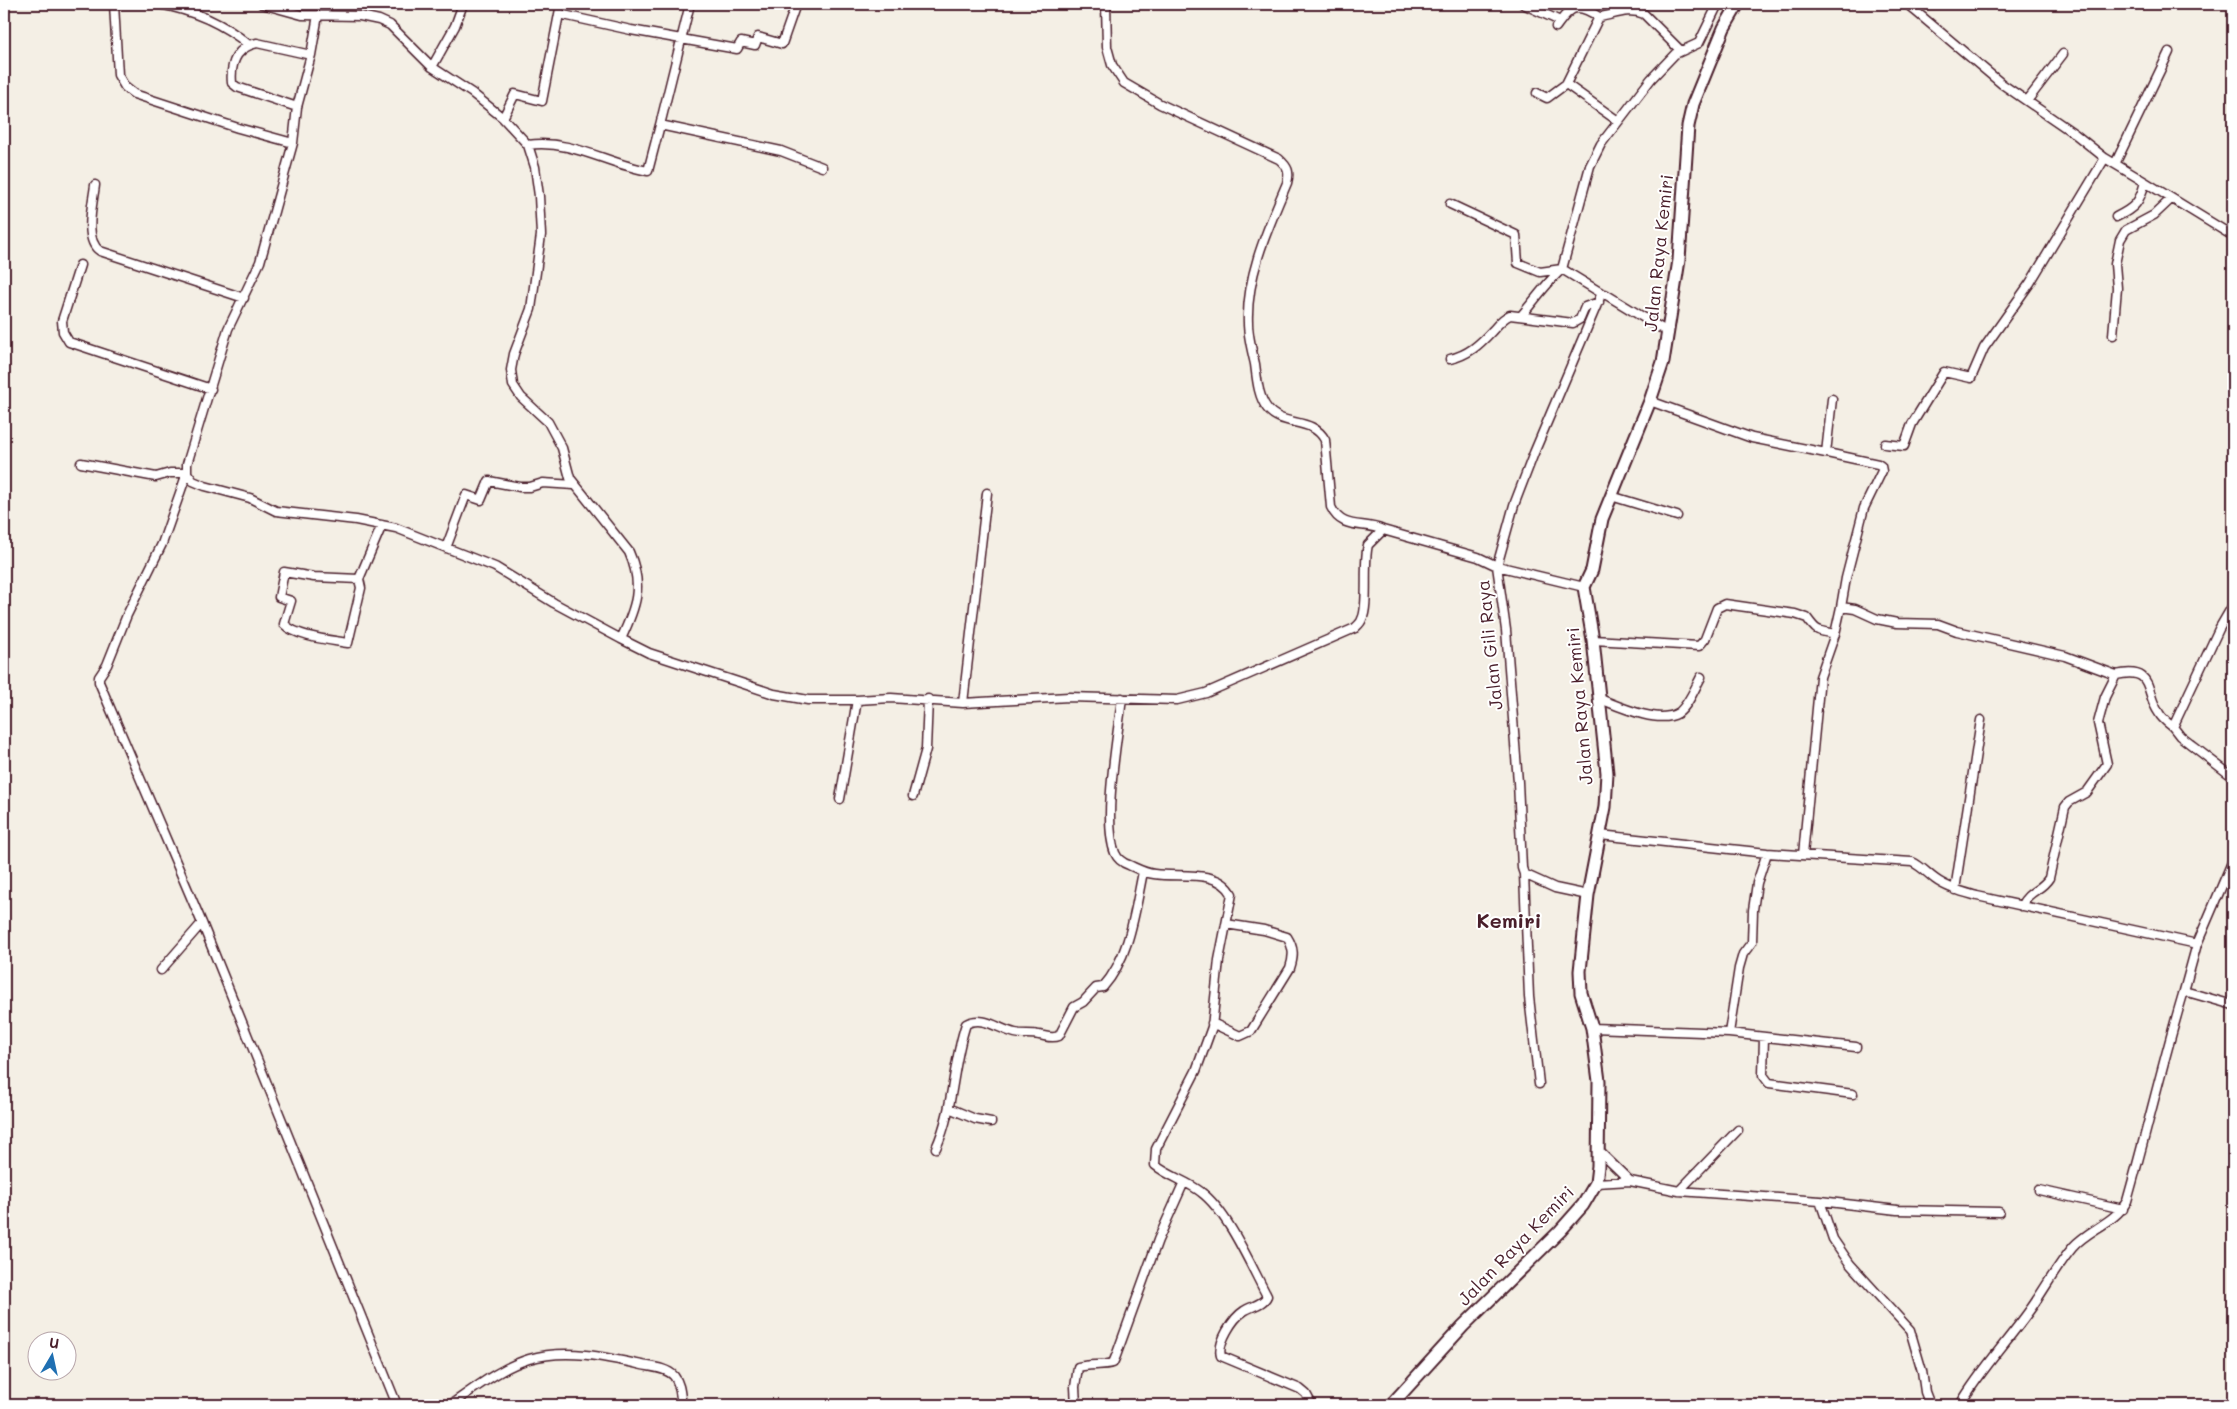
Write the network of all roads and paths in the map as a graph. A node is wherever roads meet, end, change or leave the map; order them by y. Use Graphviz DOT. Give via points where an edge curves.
graph roads {
  1 [pos="114,4"];
  2 [pos="159,4"];
  3 [pos="262,4"];
  4 [pos="463,4"];
  5 [pos="561,4"];
  6 [pos="690,4"];
  7 [pos="796,4"];
  8 [pos="1106,4"];
  9 [pos="1523,4"];
  10 [pos="1718,4"];
  11 [pos="1738,4"];
  12 [pos="1907,4"];
  13 [pos="559,14"];
  14 [pos="318,15"];
  15 [pos="1598,17"];
  16 [pos="682,38"];
  17 [pos="249,45"];
  18 [pos="1681,51"];
  19 [pos="2169,52"];
  20 [pos="2063,54"];
  21 [pos="311,55"];
  22 [pos="432,67"];
  23 [pos="1566,84"];
  24 [pos="1537,93"];
  25 [pos="2027,101"];
  26 [pos="297,107"];
  27 [pos="503,118"];
  28 [pos="1618,121"];
  29 [pos="660,125"];
  30 [pos="293,143"];
  31 [pos="528,146"];
  32 [pos="2105,158"];
  33 [pos="2116,162"];
  34 [pos="822,167"];
  35 [pos="2145,182"];
  36 [pos="95,185"];
  37 [pos="2171,199"];
  38 [pos="1450,204"];
  39 [pos="2116,217"];
  40 [pos="2233,236"];
  41 [pos="80,265"];
  42 [pos="1562,269"];
  43 [pos="1603,294"];
  44 [pos="244,298"];
  45 [pos="1599,302"];
  46 [pos="1521,316"];
  47 [pos="1669,333"];
  48 [pos="2113,335"];
  49 [pos="1450,359"];
  50 [pos="210,389"];
  51 [pos="1832,399"];
  52 [pos="1650,400"];
  53 [pos="1885,444"];
  54 [pos="1827,453"];
  55 [pos="81,463"];
  56 [pos="187,472"];
  57 [pos="574,485"];
  58 [pos="986,493"];
  59 [pos="1611,496"];
  60 [pos="1677,516"];
  61 [pos="382,525"];
  62 [pos="1384,530"];
  63 [pos="446,548"];
  64 [pos="1496,566"];
  65 [pos="359,579"];
  66 [pos="1584,587"];
  67 [pos="2233,605"];
  68 [pos="1842,607"];
  69 [pos="1835,634"];
  70 [pos="621,639"];
  71 [pos="1593,640"];
  72 [pos="2116,674"];
  73 [pos="1701,678"];
  74 [pos="1122,698"];
  75 [pos="928,699"];
  76 [pos="1600,699"];
  77 [pos="857,700"];
  78 [pos="963,703"];
  79 [pos="1981,720"];
  80 [pos="2173,727"];
  81 [pos="2233,777"];
  82 [pos="913,796"];
  83 [pos="840,799"];
  84 [pos="1600,835"];
  85 [pos="1767,853"];
  86 [pos="1803,855"];
  87 [pos="2233,860"];
  88 [pos="1143,872"];
  89 [pos="1524,874"];
  90 [pos="1956,890"];
  91 [pos="1588,895"];
  92 [pos="2020,906"];
  93 [pos="202,923"];
  94 [pos="1226,924"];
  95 [pos="2197,944"];
  96 [pos="161,970"];
  97 [pos="2184,991"];
  98 [pos="2233,1005"];
  99 [pos="1212,1023"];
  100 [pos="1592,1028"];
  101 [pos="1729,1033"];
  102 [pos="1764,1037"];
  103 [pos="1856,1047"];
  104 [pos="1539,1084"];
  105 [pos="1853,1094"];
  106 [pos="949,1108"];
  107 [pos="991,1122"];
  108 [pos="1738,1130"];
  109 [pos="936,1148"];
  110 [pos="1599,1150"];
  111 [pos="1630,1181"];
  112 [pos="1184,1182"];
  113 [pos="1596,1183"];
  114 [pos="2038,1190"];
  115 [pos="1679,1192"];
  116 [pos="1820,1201"];
  117 [pos="2123,1209"];
  118 [pos="1999,1212"];
  119 [pos="398,1405"];
  120 [pos="450,1405"];
  121 [pos="682,1405"];
  122 [pos="1076,1405"];
  123 [pos="1312,1405"];
  124 [pos="1391,1405"];
  125 [pos="1930,1405"];
  126 [pos="1960,1405"];
  1 -- 30 [label="street" via="118,75 124,87 134,94"];
  2 -- 17 [label="street" via="209,19"];
  3 -- 14 [label="street" via="302,15"];
  4 -- 22 [label="street" via="456,26"];
  5 -- 13 [label="street"];
  6 -- 16 [label="street"];
  7 -- 16 [label="street" via="782,44 758,37 755,45 741,42 738,48"];
  8 -- 62 [label="street" via="1107,47 1112,65 1124,83 1160,104 1279,159 1287,167 1290,175 1258,256 1248,315 1260,393 1272,413 1317,428 1322,434 1331,507 1335,516 1342,521"];
  9 -- 15 [label="street" via="1558,24 1571,9 1586,8"];
  10 -- 18 [label="street" via="1699,43"];
  11 -- 47 [label="street, Jalan Raya Kemiri" via="1700,82 1688,126 1679,260"];
  12 -- 25 [label="street"];
  13 -- 16 [label="street"];
  13 -- 27 [label="street" via="542,101 515,94"];
  14 -- 21 [label="street"];
  14 -- 22 [label="street" via="360,16 390,25"];
  15 -- 18 [label="street" via="1637,11"];
  15 -- 23 [label="street"];
  16 -- 29 [label="street"];
  17 -- 21 [label="street" via="258,43"];
  17 -- 26 [label="street" via="238,52 232,83"];
  18 -- 28 [label="street" via="1643,87"];
  19 -- 33 [label="street"];
  20 -- 25 [label="street"];
  21 -- 26 [label="street"];
  22 -- 27 [label="street"];
  23 -- 24 [label="street" via="1548,98"];
  23 -- 28 [label="street"];
  25 -- 32 [label="street"];
  26 -- 30 [label="street"];
  27 -- 31 [label="street"];
  28 -- 42 [label="street" via="1590,166"];
  29 -- 31 [label="street" via="648,170 584,150 547,144"];
  29 -- 34 [label="street" via="781,151"];
  30 -- 44 [label="street" via="260,262"];
  31 -- 57 [label="street" via="535,167 541,235 531,309 511,370 514,385 522,397 548,422 556,435"];
  32 -- 33 [label="street"];
  32 -- 53 [label="street" via="2030,283 1984,348 1971,378 1946,371 1942,373 1912,424 1904,446"];
  33 -- 35 [label="street"];
  35 -- 37 [label="street"];
  35 -- 39 [label="street" via="2131,210"];
  36 -- 44 [label="street" via="90,234 94,247"];
  37 -- 40 [label="street"];
  37 -- 48 [label="street" via="2154,215 2126,230 2120,240 2115,264 2117,288"];
  38 -- 42 [label="street" via="1516,235 1517,259 1522,265 1540,272"];
  41 -- 50 [label="street" via="62,321 63,332 69,342"];
  42 -- 43 [label="street"];
  42 -- 46 [label="street"];
  43 -- 45 [label="street, Jalan Gili Raya"];
  43 -- 47 [label="street"];
  44 -- 50 [label="street" via="228,329"];
  45 -- 46 [label="street" via="1585,307 1577,322"];
  45 -- 64 [label="street, Jalan Gili Raya" via="1534,453"];
  46 -- 49 [label="street" via="1503,318 1477,347 1463,356"];
  47 -- 52 [label="street, Jalan Raya Kemiri"];
  50 -- 56 [label="street"];
  51 -- 54 [label="street"];
  52 -- 54 [label="street" via="1752,438"];
  52 -- 59 [label="street, Jalan Raya Kemiri"];
  54 -- 68 [label="street" via="1878,464 1882,471 1864,508"];
  55 -- 56 [label="street" via="156,477"];
  56 -- 61 [label="street" via="193,481 250,498 276,511"];
  56 -- 93 [label="street" via="162,544 99,682"];
  57 -- 63 [label="street" via="543,483 520,487 489,481 481,500 466,495"];
  57 -- 70 [label="street" via="621,541 634,564 636,602"];
  58 -- 78 [label="street"];
  59 -- 60 [label="street"];
  59 -- 66 [label="street, Jalan Raya Kemiri" via="1602,519 1592,570"];
  61 -- 63 [label="street"];
  61 -- 65 [label="street"];
  62 -- 64 [label="street"];
  62 -- 74 [label="street" via="1368,545 1365,612 1355,628 1206,693 1177,700"];
  63 -- 70 [label="street" via="495,568"];
  64 -- 66 [label="street"];
  64 -- 89 [label="street, Jalan Gili Raya" via="1506,630"];
  65 -- 65 [label="street" via="361,588 348,643 310,636 284,624 291,601 279,597 284,572"];
  66 -- 71 [label="street, Jalan Raya Kemiri"];
  67 -- 80 [label="street"];
  68 -- 69 [label="street"];
  68 -- 72 [label="street" via="1897,623 1938,624 2065,656"];
  69 -- 71 [label="street" via="1813,628 1807,618 1795,614 1725,604 1717,608 1699,646"];
  69 -- 86 [label="street" via="1820,677"];
  70 -- 77 [label="street" via="649,653 774,694 808,700"];
  71 -- 76 [label="street, Jalan Raya Kemiri"];
  72 -- 80 [label="street" via="2130,673 2143,677 2150,686 2159,714"];
  72 -- 92 [label="street" via="2098,724 2107,764 2087,792 2065,807 2049,878"];
  73 -- 76 [label="street" via="1683,707 1671,716 1641,715"];
  74 -- 78 [label="street" via="1069,697"];
  74 -- 88 [label="street" via="1110,816 1111,837 1121,861"];
  75 -- 77 [label="street"];
  75 -- 78 [label="street"];
  75 -- 82 [label="street" via="926,749"];
  76 -- 84 [label="street, Jalan Raya Kemiri" via="1606,773"];
  77 -- 83 [label="street"];
  79 -- 90 [label="street"];
  80 -- 81 [label="street"];
  84 -- 85 [label="street"];
  84 -- 91 [label="street, Jalan Raya Kemiri"];
  85 -- 86 [label="street"];
  85 -- 101 [label="street" via="1752,910 1752,942 1743,954 1739,968"];
  86 -- 90 [label="street" via="1912,862 1934,879"];
  87 -- 95 [label="street"];
  88 -- 94 [label="street" via="1219,880 1232,894"];
  88 -- 106 [label="street" via="1132,925 1119,965 1108,982 1074,1007 1059,1036 1054,1038 1016,1034 984,1021 973,1020 966,1024"];
  89 -- 91 [label="street" via="1555,888"];
  89 -- 104 [label="street, Jalan Gili Raya" via="1529,997"];
  90 -- 92 [label="street"];
  91 -- 100 [label="street, Jalan Raya Kemiri" via="1580,982"];
  92 -- 95 [label="street"];
  93 -- 96 [label="street"];
  93 -- 119 [label="street"];
  94 -- 99 [label="street"];
  94 -- 99 [label="street" via="1287,937 1294,957 1251,1031 1240,1036"];
  95 -- 97 [label="street"];
  97 -- 98 [label="street"];
  97 -- 117 [label="street"];
  99 -- 112 [label="street" via="1196,1071 1154,1158 1159,1169"];
  100 -- 101 [label="street"];
  100 -- 110 [label="street, Jalan Raya Kemiri" via="1599,1081"];
  101 -- 102 [label="street"];
  102 -- 103 [label="street"];
  102 -- 105 [label="street" via="1763,1075 1769,1083"];
  106 -- 107 [label="street"];
  106 -- 109 [label="street"];
  108 -- 115 [label="street"];
  110 -- 111 [label="street"];
  110 -- 113 [label="street, Jalan Raya Kemiri"];
  111 -- 113 [label="street"];
  111 -- 115 [label="street"];
  112 -- 122 [label="street" via="1158,1240 1113,1362 1078,1367"];
  112 -- 123 [label="street" via="1213,1204 1267,1296 1243,1311 1231,1325 1221,1345 1221,1356 1300,1389"];
  113 -- 124 [label="street, Jalan Raya Kemiri" via="1583,1205 1560,1231 1463,1326"];
  114 -- 117 [label="street"];
  115 -- 116 [label="street"];
  116 -- 118 [label="street" via="1897,1210"];
  116 -- 125 [label="street" via="1833,1239 1850,1264 1910,1330"];
  117 -- 126 [label="street" via="2073,1248"];
  120 -- 121 [label="street" via="506,1368 531,1359 568,1355 601,1356 660,1369 673,1375 679,1385"];
}
